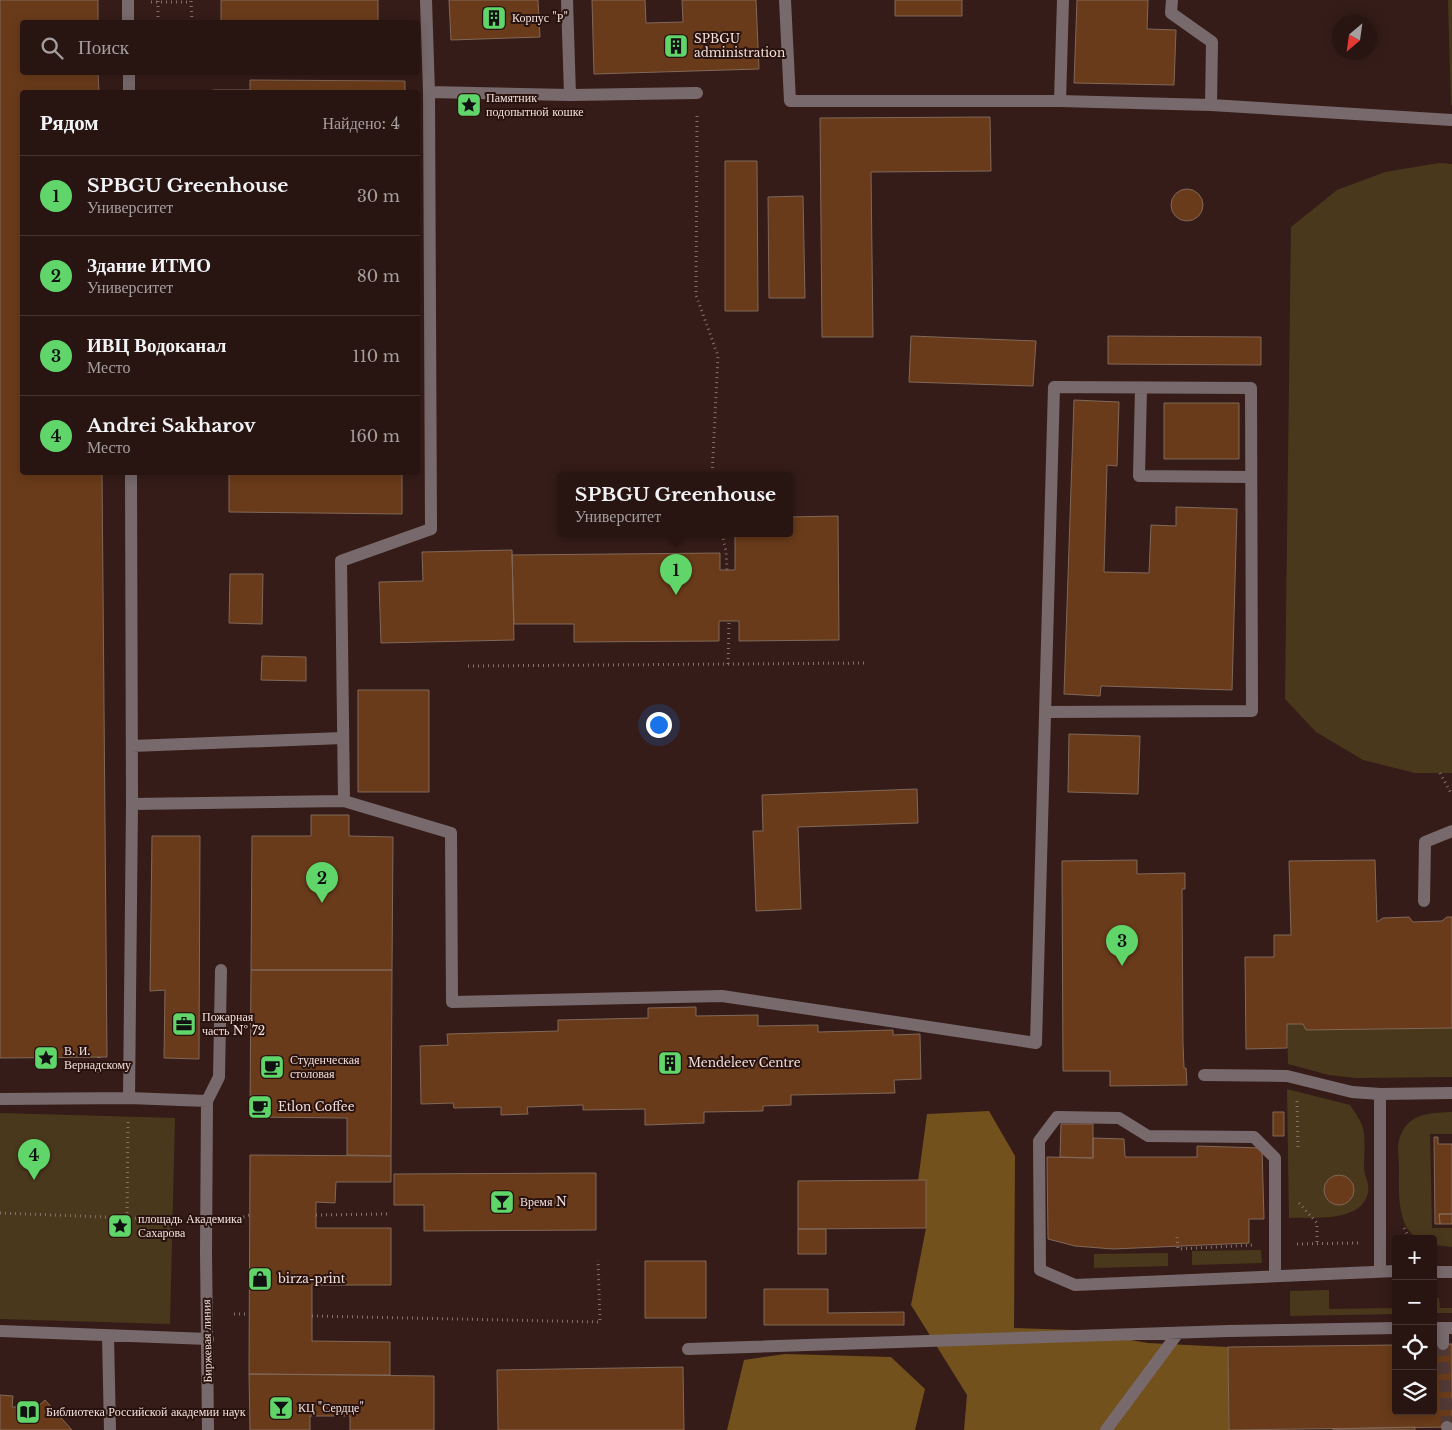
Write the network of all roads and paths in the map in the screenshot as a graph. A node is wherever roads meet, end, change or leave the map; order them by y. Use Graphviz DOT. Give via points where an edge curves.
graph roads {
  1 [pos="426,0"];
  2 [pos="567,0"];
  3 [pos="785,0"];
  4 [pos="1063,0"];
  5 [pos="1172,0"];
  6 [pos="128,1"];
  7 [pos="158,1"];
  8 [pos="191,1"];
  9 [pos="128,20"];
  10 [pos="158,20"];
  11 [pos="192,20"];
  12 [pos="129,75"];
  13 [pos="129,90"];
  14 [pos="429,92"];
  15 [pos="697,93"];
  16 [pos="570,94"];
  17 [pos="1060,101"];
  18 [pos="1211,105"];
  19 [pos="1452,120"];
  20 [pos="1141,388"];
  21 [pos="712,472"];
  22 [pos="131,475"];
  23 [pos="1251,477"];
  24 [pos="723,537"];
  25 [pos="727,570"];
  26 [pos="729,620"];
  27 [pos="866,663"];
  28 [pos="728,664"];
  29 [pos="468,666"];
  30 [pos="1045,712"];
  31 [pos="343,738"];
  32 [pos="132,746"];
  33 [pos="1440,773"];
  34 [pos="1452,795"];
  35 [pos="344,801"];
  36 [pos="132,804"];
  37 [pos="1452,831"];
  38 [pos="1424,901"];
  39 [pos="221,970"];
  40 [pos="99,1057"];
  41 [pos="99,1073"];
  42 [pos="1204,1075"];
  43 [pos="1297,1078"];
  44 [pos="1452,1093"];
  45 [pos="1380,1094"];
  46 [pos="129,1098"];
  47 [pos="0,1099"];
  48 [pos="207,1101"];
  49 [pos="128,1117"];
  50 [pos="1298,1155"];
  51 [pos="1299,1194"];
  52 [pos="0,1213"];
  53 [pos="388,1214"];
  54 [pos="316,1215"];
  55 [pos="127,1218"];
  56 [pos="171,1219"];
  57 [pos="1400,1221"];
  58 [pos="1408,1235"];
  59 [pos="1317,1244"];
  60 [pos="598,1260"];
  61 [pos="1380,1272"];
  62 [pos="1392,1272"];
  63 [pos="1437,1272"];
  64 [pos="1452,1272"];
  65 [pos="1275,1276"];
  66 [pos="234,1314"];
  67 [pos="250,1314"];
  68 [pos="312,1316"];
  69 [pos="1392,1328"];
  70 [pos="1443,1328"];
  71 [pos="0,1331"];
  72 [pos="1178,1333"];
  73 [pos="108,1336"];
  74 [pos="208,1340"];
  75 [pos="1443,1344"];
  76 [pos="688,1349"];
  77 [pos="110,1430"];
  78 [pos="208,1430"];
  79 [pos="1106,1430"];
  1 -- 14 [label="street"];
  2 -- 16 [label="street"];
  3 -- 17 [label="street" via="790,101"];
  4 -- 17 [label="street"];
  5 -- 18 [label="street" via="1172,13 1212,42"];
  6 -- 7 [label="path"];
  6 -- 9 [label="street"];
  7 -- 8 [label="path"];
  7 -- 10 [label="path"];
  8 -- 11 [label="path"];
  12 -- 13 [label="street"];
  14 -- 16 [label="street"];
  14 -- 31 [label="street" via="431,529 341,560"];
  15 -- 16 [label="street"];
  15 -- 21 [label="path" via="696,295 718,356"];
  17 -- 18 [label="street"];
  18 -- 19 [label="street"];
  20 -- 23 [label="street" via="1251,388"];
  20 -- 23 [label="street" via="1139,476"];
  20 -- 30 [label="street" via="1054,387"];
  22 -- 32 [label="street"];
  23 -- 30 [label="street" via="1252,711"];
  24 -- 25 [label="path"];
  26 -- 28 [label="path"];
  27 -- 28 [label="path"];
  28 -- 29 [label="path"];
  30 -- 35 [label="street" via="1036,1043 722,996 452,1002 451,833"];
  31 -- 32 [label="street"];
  31 -- 35 [label="street"];
  32 -- 36 [label="street"];
  33 -- 34 [label="path"];
  35 -- 36 [label="street"];
  36 -- 46 [label="street"];
  37 -- 38 [label="street" via="1425,842"];
  39 -- 48 [label="street" via="219,1078"];
  40 -- 41 [label="path"];
  42 -- 43 [label="street"];
  43 -- 45 [label="street" via="1352,1092"];
  43 -- 50 [label="path"];
  44 -- 45 [label="street"];
  45 -- 61 [label="street"];
  46 -- 47 [label="street"];
  46 -- 48 [label="street"];
  48 -- 74 [label="street, Биржевая линия"];
  49 -- 55 [label="path"];
  51 -- 59 [label="path" via="1299,1203 1316,1223"];
  52 -- 55 [label="path"];
  53 -- 54 [label="path"];
  55 -- 56 [label="path"];
  57 -- 58 [label="path"];
  60 -- 68 [label="path" via="600,1322"];
  61 -- 62 [label="street"];
  61 -- 65 [label="street"];
  63 -- 64 [label="street"];
  65 -- 65 [label="street" via="1275,1158 1254,1137 1148,1136 1119,1118 1057,1117 1039,1141 1040,1270 1075,1285"];
  66 -- 67 [label="path"];
  69 -- 72 [label="street"];
  70 -- 75 [label="street"];
  71 -- 73 [label="street"];
  72 -- 76 [label="street"];
  72 -- 79 [label="street"];
  73 -- 74 [label="street"];
  73 -- 77 [label="street"];
  74 -- 78 [label="street, Биржевая линия"];
}
